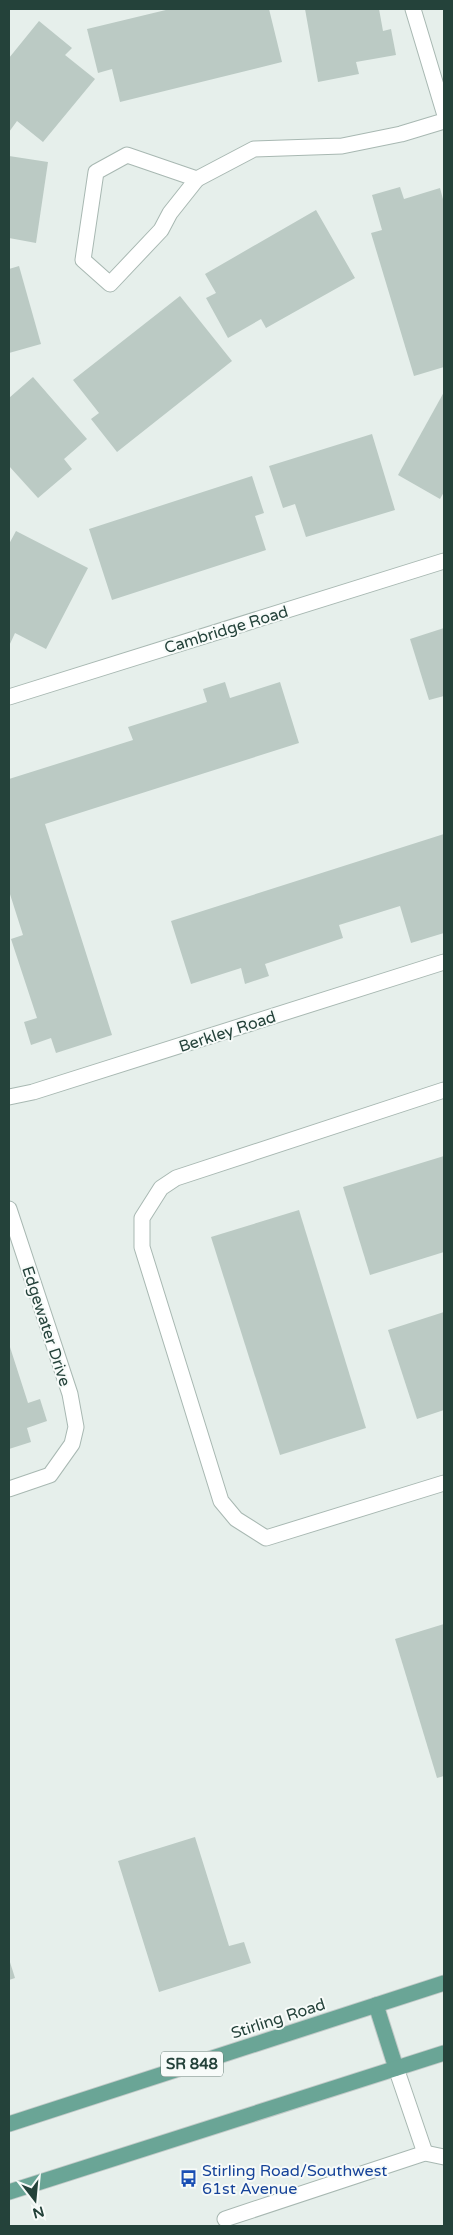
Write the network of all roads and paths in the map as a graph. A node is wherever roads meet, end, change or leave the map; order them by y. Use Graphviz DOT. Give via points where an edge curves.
graph roads {
  1 [pos="413,9"];
  2 [pos="444,112"];
  3 [pos="444,121"];
  4 [pos="197,179"];
  5 [pos="444,561"];
  6 [pos="9,697"];
  7 [pos="444,962"];
  8 [pos="444,1090"];
  9 [pos="9,1097"];
  10 [pos="9,1209"];
  11 [pos="444,1483"];
  12 [pos="9,1488"];
  13 [pos="444,1983"];
  14 [pos="376,2005"];
  15 [pos="444,2053"];
  16 [pos="396,2068"];
  17 [pos="9,2124"];
  18 [pos="425,2153"];
  19 [pos="444,2157"];
  20 [pos="9,2192"];
  21 [pos="226,2219"];
  1 -- 2 [label="street"];
  3 -- 4 [label="street" via="342,146 254,149"];
  4 -- 4 [label="street" via="161,230 110,284 83,260 96,172 127,155"];
  5 -- 6 [label="street, Cambridge Road"];
  7 -- 9 [label="street, Berkley Road" via="34,1092"];
  8 -- 11 [label="street" via="176,1178 161,1188 142,1218 142,1247 221,1501 236,1519 266,1538"];
  10 -- 12 [label="street, Edgewater Drive" via="70,1394 76,1427 72,1444 50,1475"];
  13 -- 14 [label="main road, Stirling Road / SR 848"];
  14 -- 16 [label="main road"];
  14 -- 17 [label="main road, Stirling Road / SR 848"];
  15 -- 16 [label="main road"];
  16 -- 18 [label="street"];
  16 -- 20 [label="main road"];
  18 -- 19 [label="street"];
  18 -- 21 [label="street"];
}
